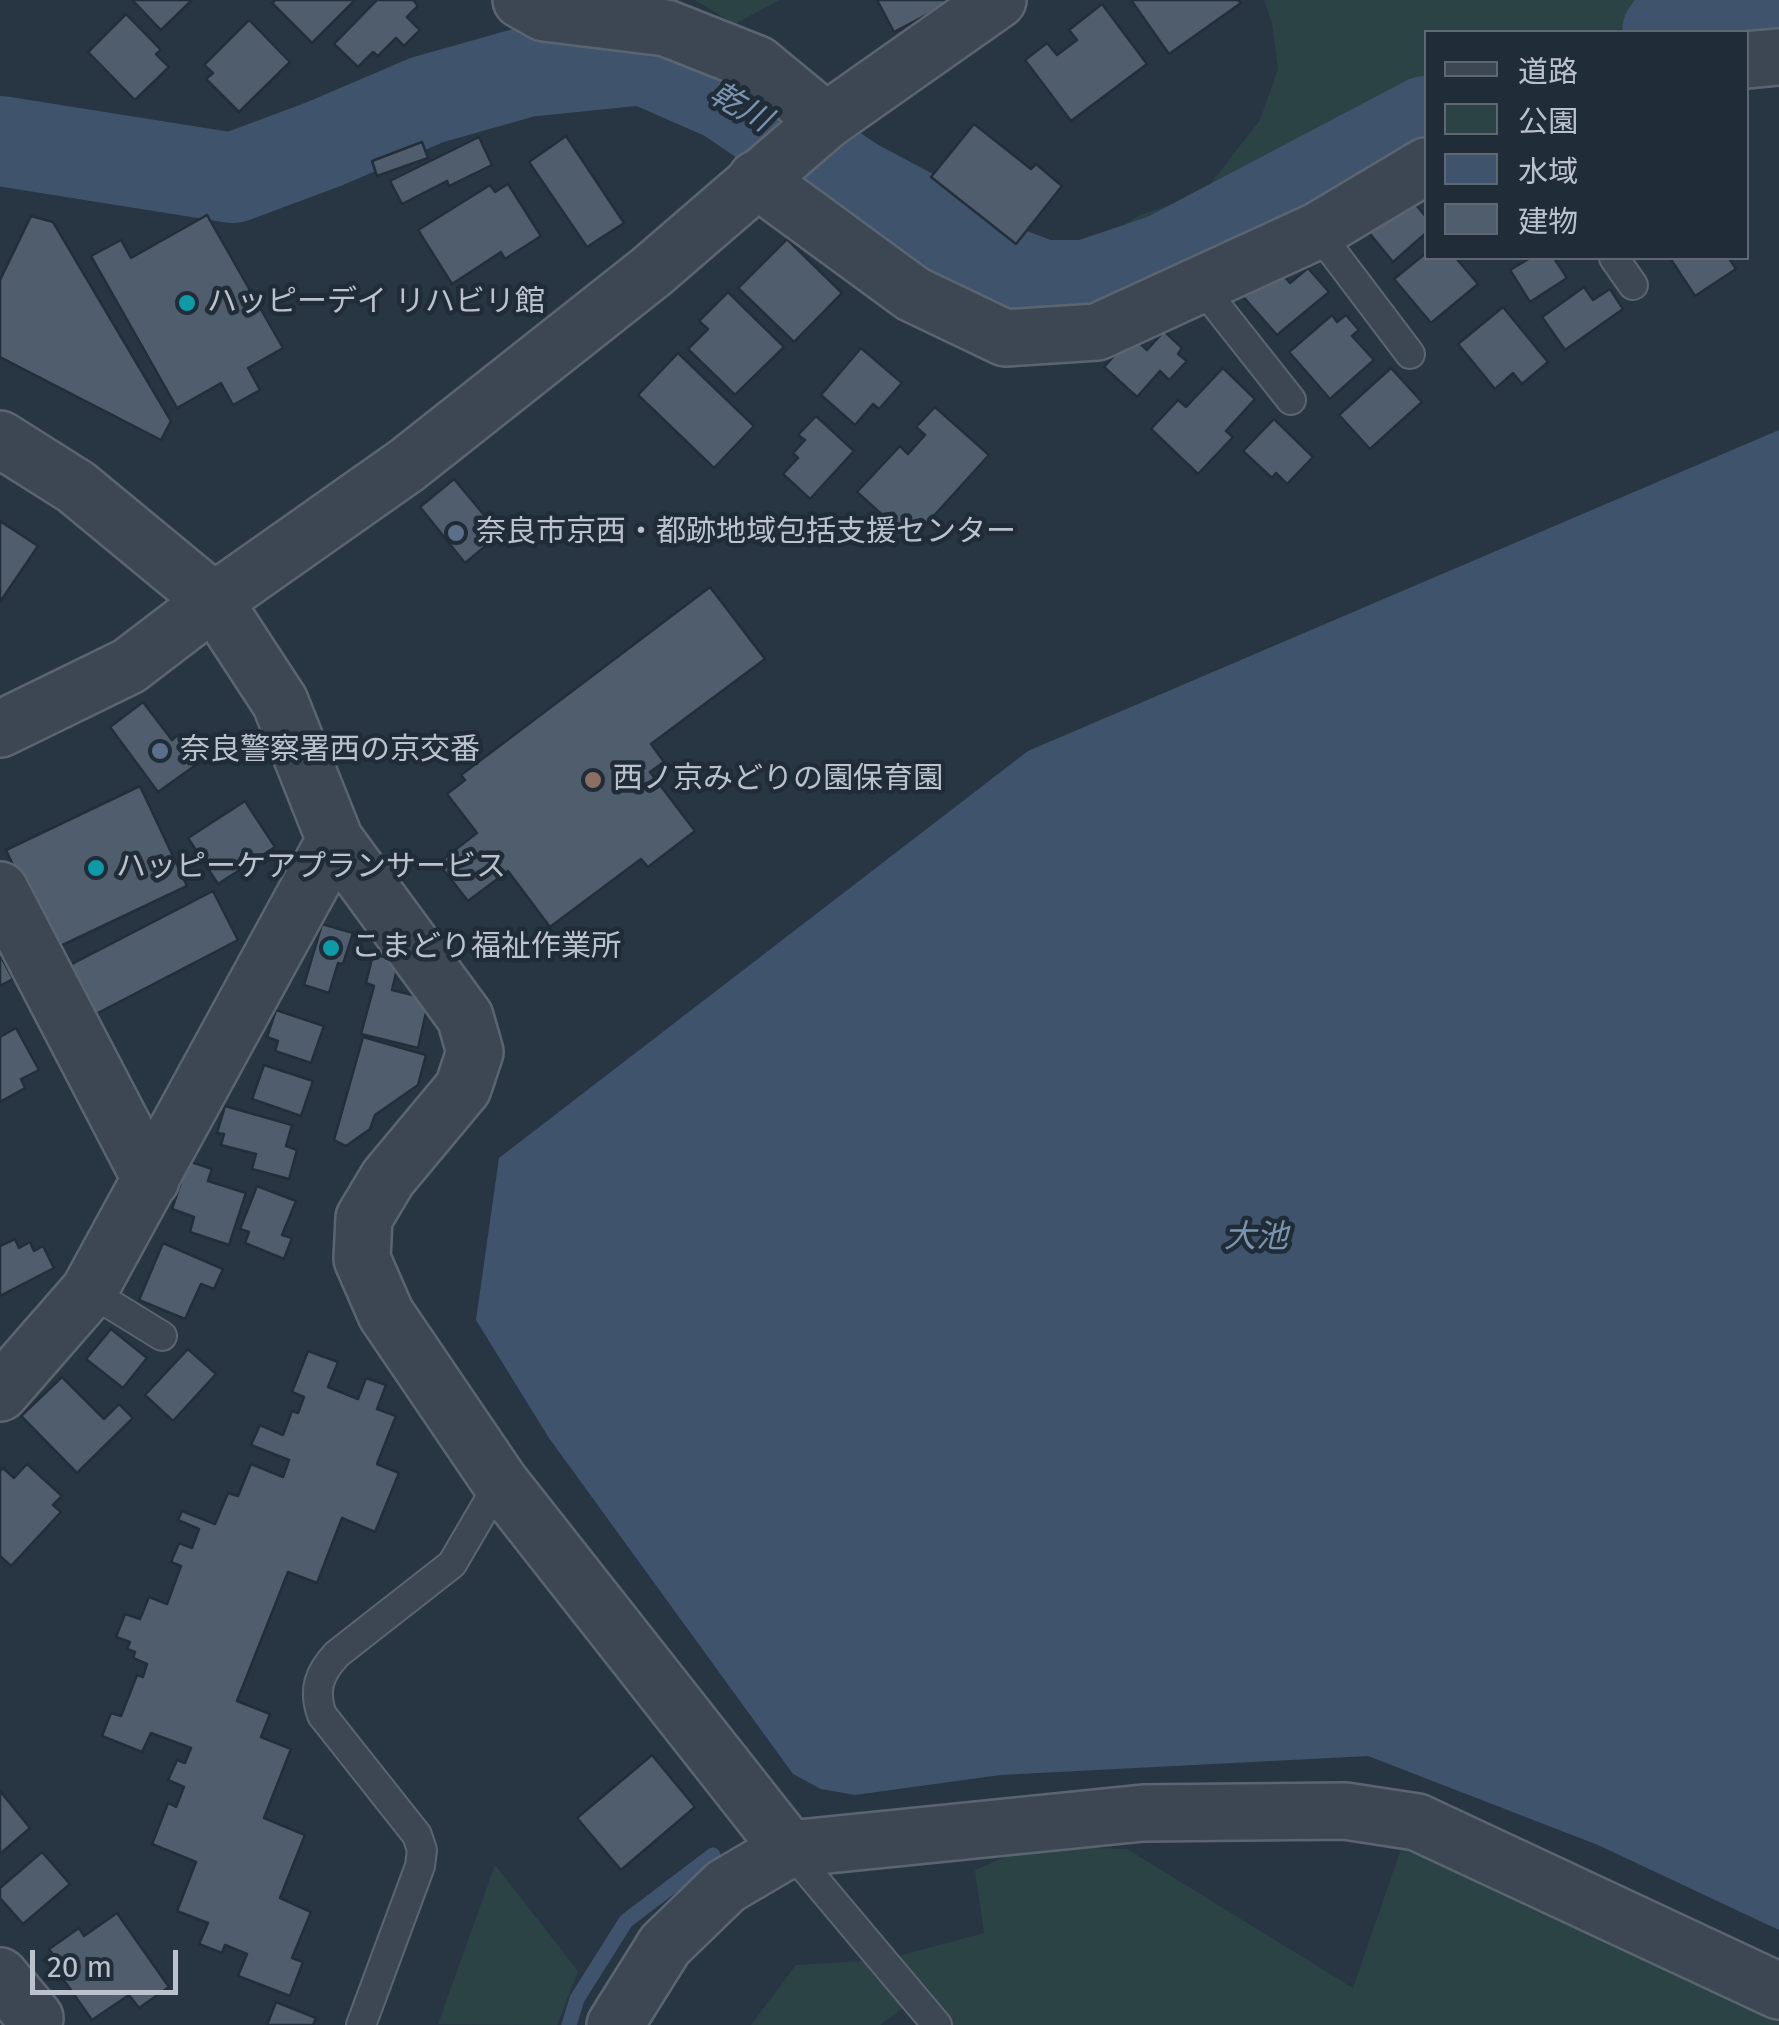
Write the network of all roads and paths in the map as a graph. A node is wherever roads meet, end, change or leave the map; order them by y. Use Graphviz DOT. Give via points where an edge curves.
graph roads {
  1 [pos="521,0"];
  2 [pos="998,0"];
  3 [pos="1779,57"];
  4 [pos="1749,60"];
  5 [pos="826,121"];
  6 [pos="1424,167"];
  7 [pos="756,180"];
  8 [pos="1317,230"];
  9 [pos="1615,260"];
  10 [pos="1200,285"];
  11 [pos="1633,285"];
  12 [pos="1410,354"];
  13 [pos="1290,400"];
  14 [pos="0,438"];
  15 [pos="214,601"];
  16 [pos="0,730"];
  17 [pos="335,840"];
  18 [pos="0,890"];
  19 [pos="151,1180"];
  20 [pos="90,1290"];
  21 [pos="162,1336"];
  22 [pos="0,1393"];
  23 [pos="500,1482"];
  24 [pos="789,1849"];
  25 [pos="0,1976"];
  26 [pos="1779,1990"];
  27 [pos="35,2018"];
  28 [pos="361,2025"];
  29 [pos="616,2025"];
  30 [pos="936,2025"];
  1 -- 5 [label="street" via="544,13 666,28 720,49 756,64"];
  2 -- 5 [label="street"];
  3 -- 4 [label="street"];
  5 -- 7 [label="street"];
  6 -- 8 [label="street"];
  7 -- 10 [label="street" via="913,294 1005,338 1097,332"];
  7 -- 15 [label="street" via="407,465"];
  8 -- 10 [label="street"];
  8 -- 12 [label="lane"];
  9 -- 11 [label="lane"];
  10 -- 13 [label="lane"];
  14 -- 15 [label="street" via="76,487"];
  15 -- 16 [label="street" via="129,666"];
  15 -- 17 [label="street" via="280,702"];
  17 -- 19 [label="street"];
  17 -- 23 [label="street" via="465,1016 475,1052 463,1088 388,1178 364,1218 362,1259 386,1314"];
  18 -- 19 [label="street"];
  19 -- 20 [label="street"];
  20 -- 21 [label="lane"];
  20 -- 22 [label="street"];
  23 -- 24 [label="street"];
  23 -- 28 [label="lane" via="452,1564 337,1654 318,1684 322,1715 422,1850"];
  24 -- 26 [label="street" via="1143,1813 1345,1811 1417,1822"];
  24 -- 29 [label="street" via="726,1886 664,1944"];
  24 -- 30 [label="lane"];
  25 -- 27 [label="street"];
}
